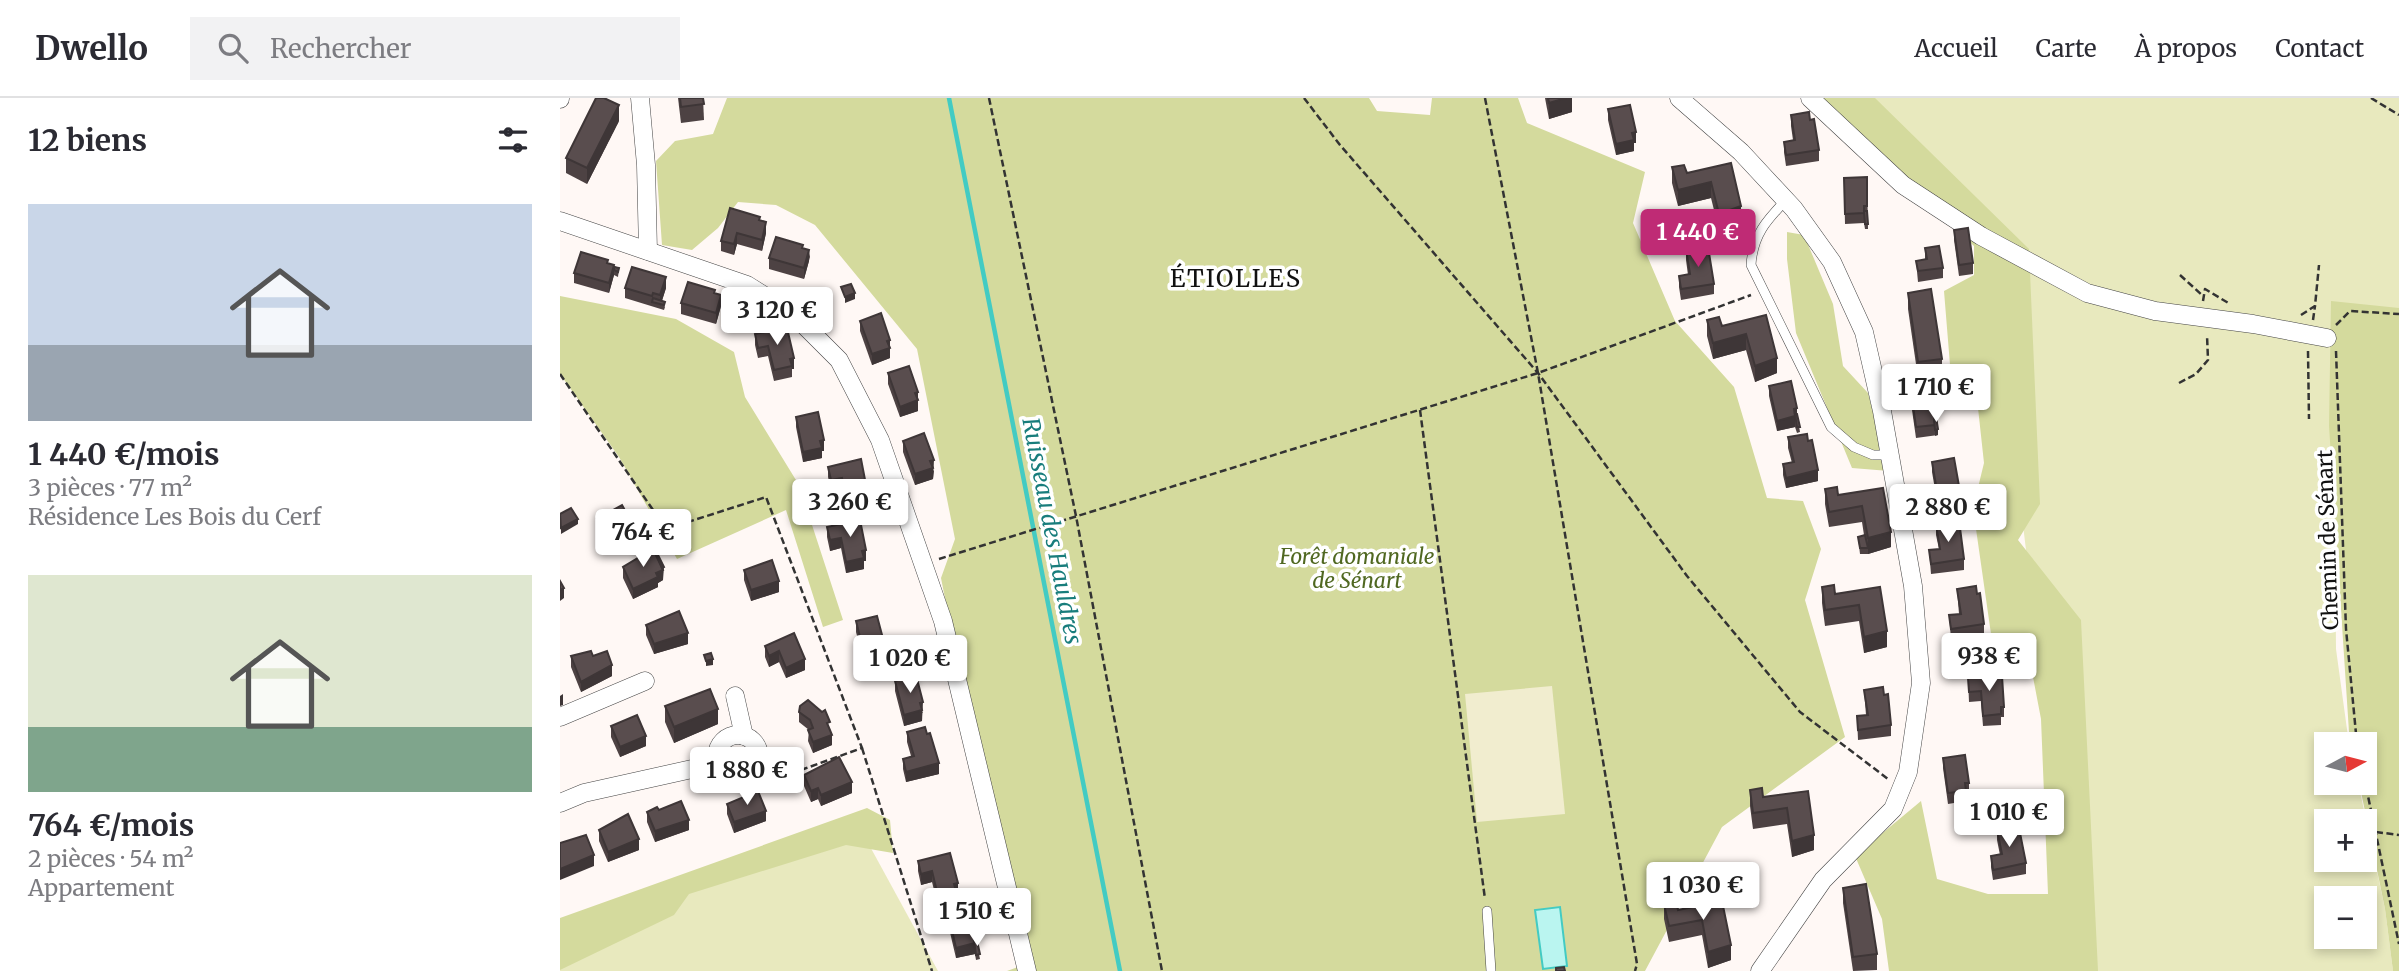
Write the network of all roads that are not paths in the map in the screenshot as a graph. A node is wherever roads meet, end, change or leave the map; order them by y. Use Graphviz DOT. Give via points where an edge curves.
graph roads {
  1 [pos="640,98"];
  2 [pos="1679,98"];
  3 [pos="1810,98"];
  4 [pos="1786,200"];
  5 [pos="560,220"];
  6 [pos="648,251"];
  7 [pos="2319,336"];
  8 [pos="1890,455"];
  9 [pos="645,681"];
  10 [pos="735,696"];
  11 [pos="560,717"];
  12 [pos="744,736"];
  13 [pos="719,763"];
  14 [pos="560,803"];
  15 [pos="1487,911"];
  16 [pos="1027,971"];
  17 [pos="1491,971"];
  18 [pos="1760,971"];
  1 -- 6 [label="street"];
  2 -- 4 [label="street" via="1741,152"];
  3 -- 7 [label="street" via="1903,185 1981,236 2087,293 2155,311"];
  4 -- 8 [label="street" via="1832,262 1864,332"];
  4 -- 8 [label="lane" via="1760,227 1752,247 1752,265 1831,427 1854,447 1873,455"];
  5 -- 6 [label="street"];
  6 -- 16 [label="street" via="747,285 792,313 839,360 880,440 943,621"];
  8 -- 18 [label="street" via="1913,586 1921,683 1909,772 1892,809 1823,880"];
  9 -- 11 [label="street"];
  10 -- 12 [label="street"];
  12 -- 13 [label="street" via="724,740 717,752"];
  12 -- 13 [label="street" via="755,744 759,758 753,770 739,777 725,772"];
  13 -- 14 [label="street" via="584,793"];
  15 -- 17 [label="lane"];
}
